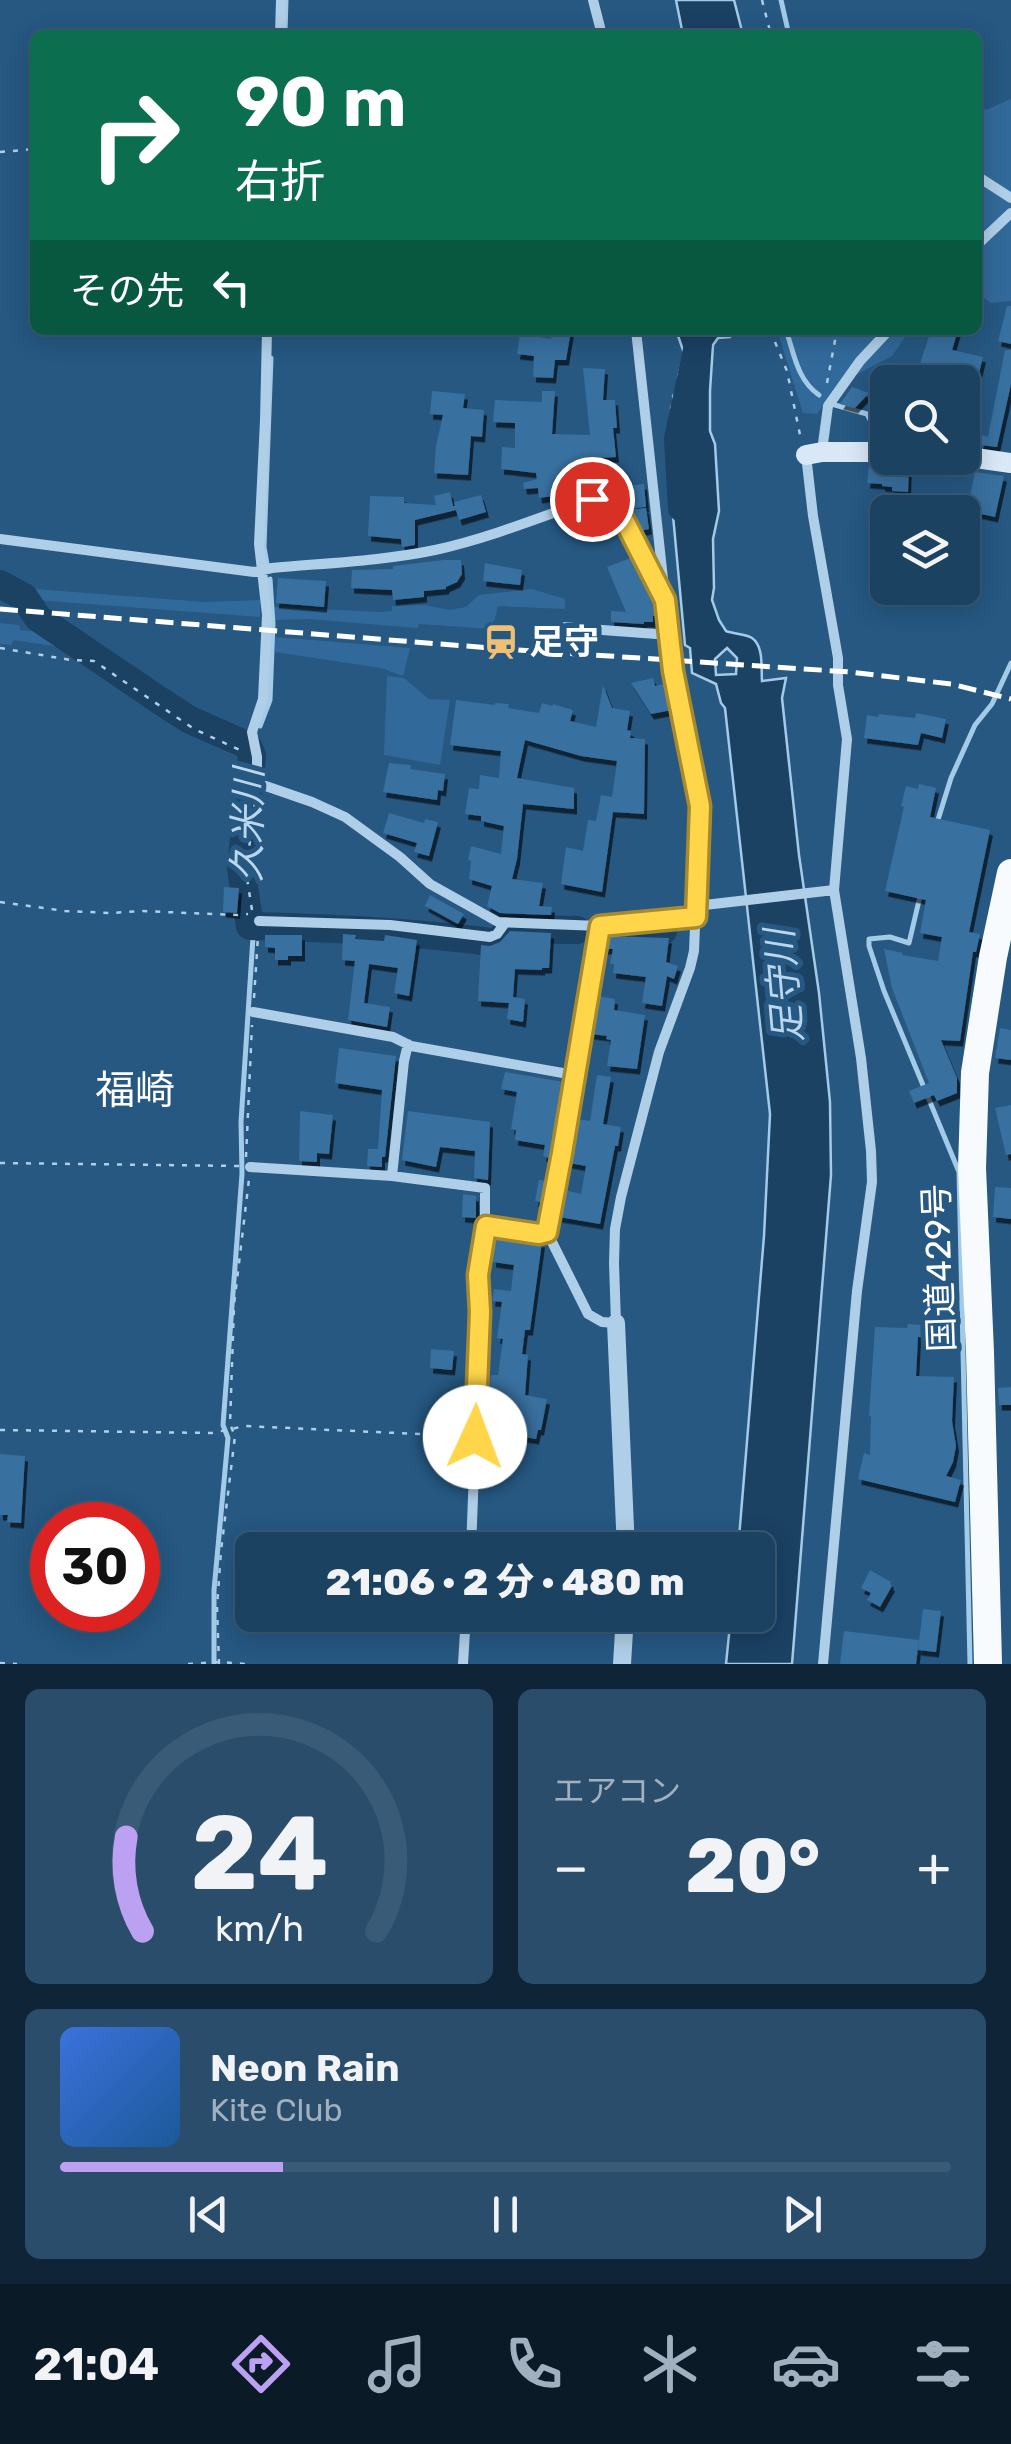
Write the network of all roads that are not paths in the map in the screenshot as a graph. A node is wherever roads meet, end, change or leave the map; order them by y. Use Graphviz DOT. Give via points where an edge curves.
graph roads {
  1 [pos="281,0"];
  2 [pos="593,0"];
  3 [pos="280,30"];
  4 [pos="601,30"];
  5 [pos="982,181"];
  6 [pos="1011,198"];
  7 [pos="1011,213"];
  8 [pos="982,240"];
  9 [pos="267,335"];
  10 [pos="637,335"];
  11 [pos="884,335"];
  12 [pos="870,452"];
  13 [pos="814,454"];
  14 [pos="980,459"];
  15 [pos="1011,463"];
  16 [pos="0,539"];
  17 [pos="262,570"];
  18 [pos="665,600"];
  19 [pos="548,626"];
  20 [pos="670,635"];
  21 [pos="1011,873"];
  22 [pos="831,890"];
  23 [pos="696,912"];
  24 [pos="256,921"];
  25 [pos="505,923"];
  26 [pos="600,926"];
  27 [pos="1003,948"];
  28 [pos="253,1012"];
  29 [pos="408,1044"];
  30 [pos="574,1076"];
  31 [pos="245,1166"];
  32 [pos="392,1176"];
  33 [pos="486,1226"];
  34 [pos="547,1232"];
  35 [pos="616,1324"];
  36 [pos="472,1532"];
  37 [pos="625,1532"];
  38 [pos="465,1632"];
  39 [pos="624,1632"];
  40 [pos="463,1664"];
  41 [pos="622,1664"];
  42 [pos="823,1664"];
  43 [pos="988,1664"];
  1 -- 3 [label="street"];
  2 -- 4 [label="street"];
  5 -- 6 [label="street"];
  7 -- 8 [label="street"];
  9 -- 17 [label="street"];
  10 -- 18 [label="street"];
  11 -- 13 [label="street" via="828,406"];
  12 -- 13 [label="main road"];
  13 -- 22 [label="street" via="813,516 846,739"];
  14 -- 15 [label="main road"];
  16 -- 17 [label="street"];
  17 -- 18 [label="street" via="438,549 592,499 620,512"];
  17 -- 25 [label="street" via="268,615 264,699 252,732 257,783 344,817 430,884"];
  18 -- 20 [label="street"];
  19 -- 20 [label="street"];
  20 -- 23 [label="street" via="700,806"];
  21 -- 27 [label="highway, 国道429号"];
  22 -- 23 [label="street" via="712,904"];
  22 -- 42 [label="street" via="862,1058 872,1182"];
  23 -- 26 [label="street"];
  23 -- 35 [label="street" via="690,968 659,1052 621,1198"];
  24 -- 25 [label="street" via="390,925 490,937"];
  25 -- 26 [label="street"];
  26 -- 30 [label="street"];
  27 -- 43 [label="highway, 国道429号" via="974,1073 972,1168"];
  28 -- 29 [label="street" via="394,1036"];
  29 -- 30 [label="street"];
  29 -- 32 [label="street"];
  30 -- 34 [label="street"];
  31 -- 32 [label="street"];
  32 -- 33 [label="street" via="486,1188"];
  33 -- 34 [label="street"];
  33 -- 36 [label="street" via="478,1275"];
  34 -- 35 [label="street" via="588,1314"];
  35 -- 37 [label="street"];
  38 -- 40 [label="street"];
  39 -- 41 [label="street"];
}
